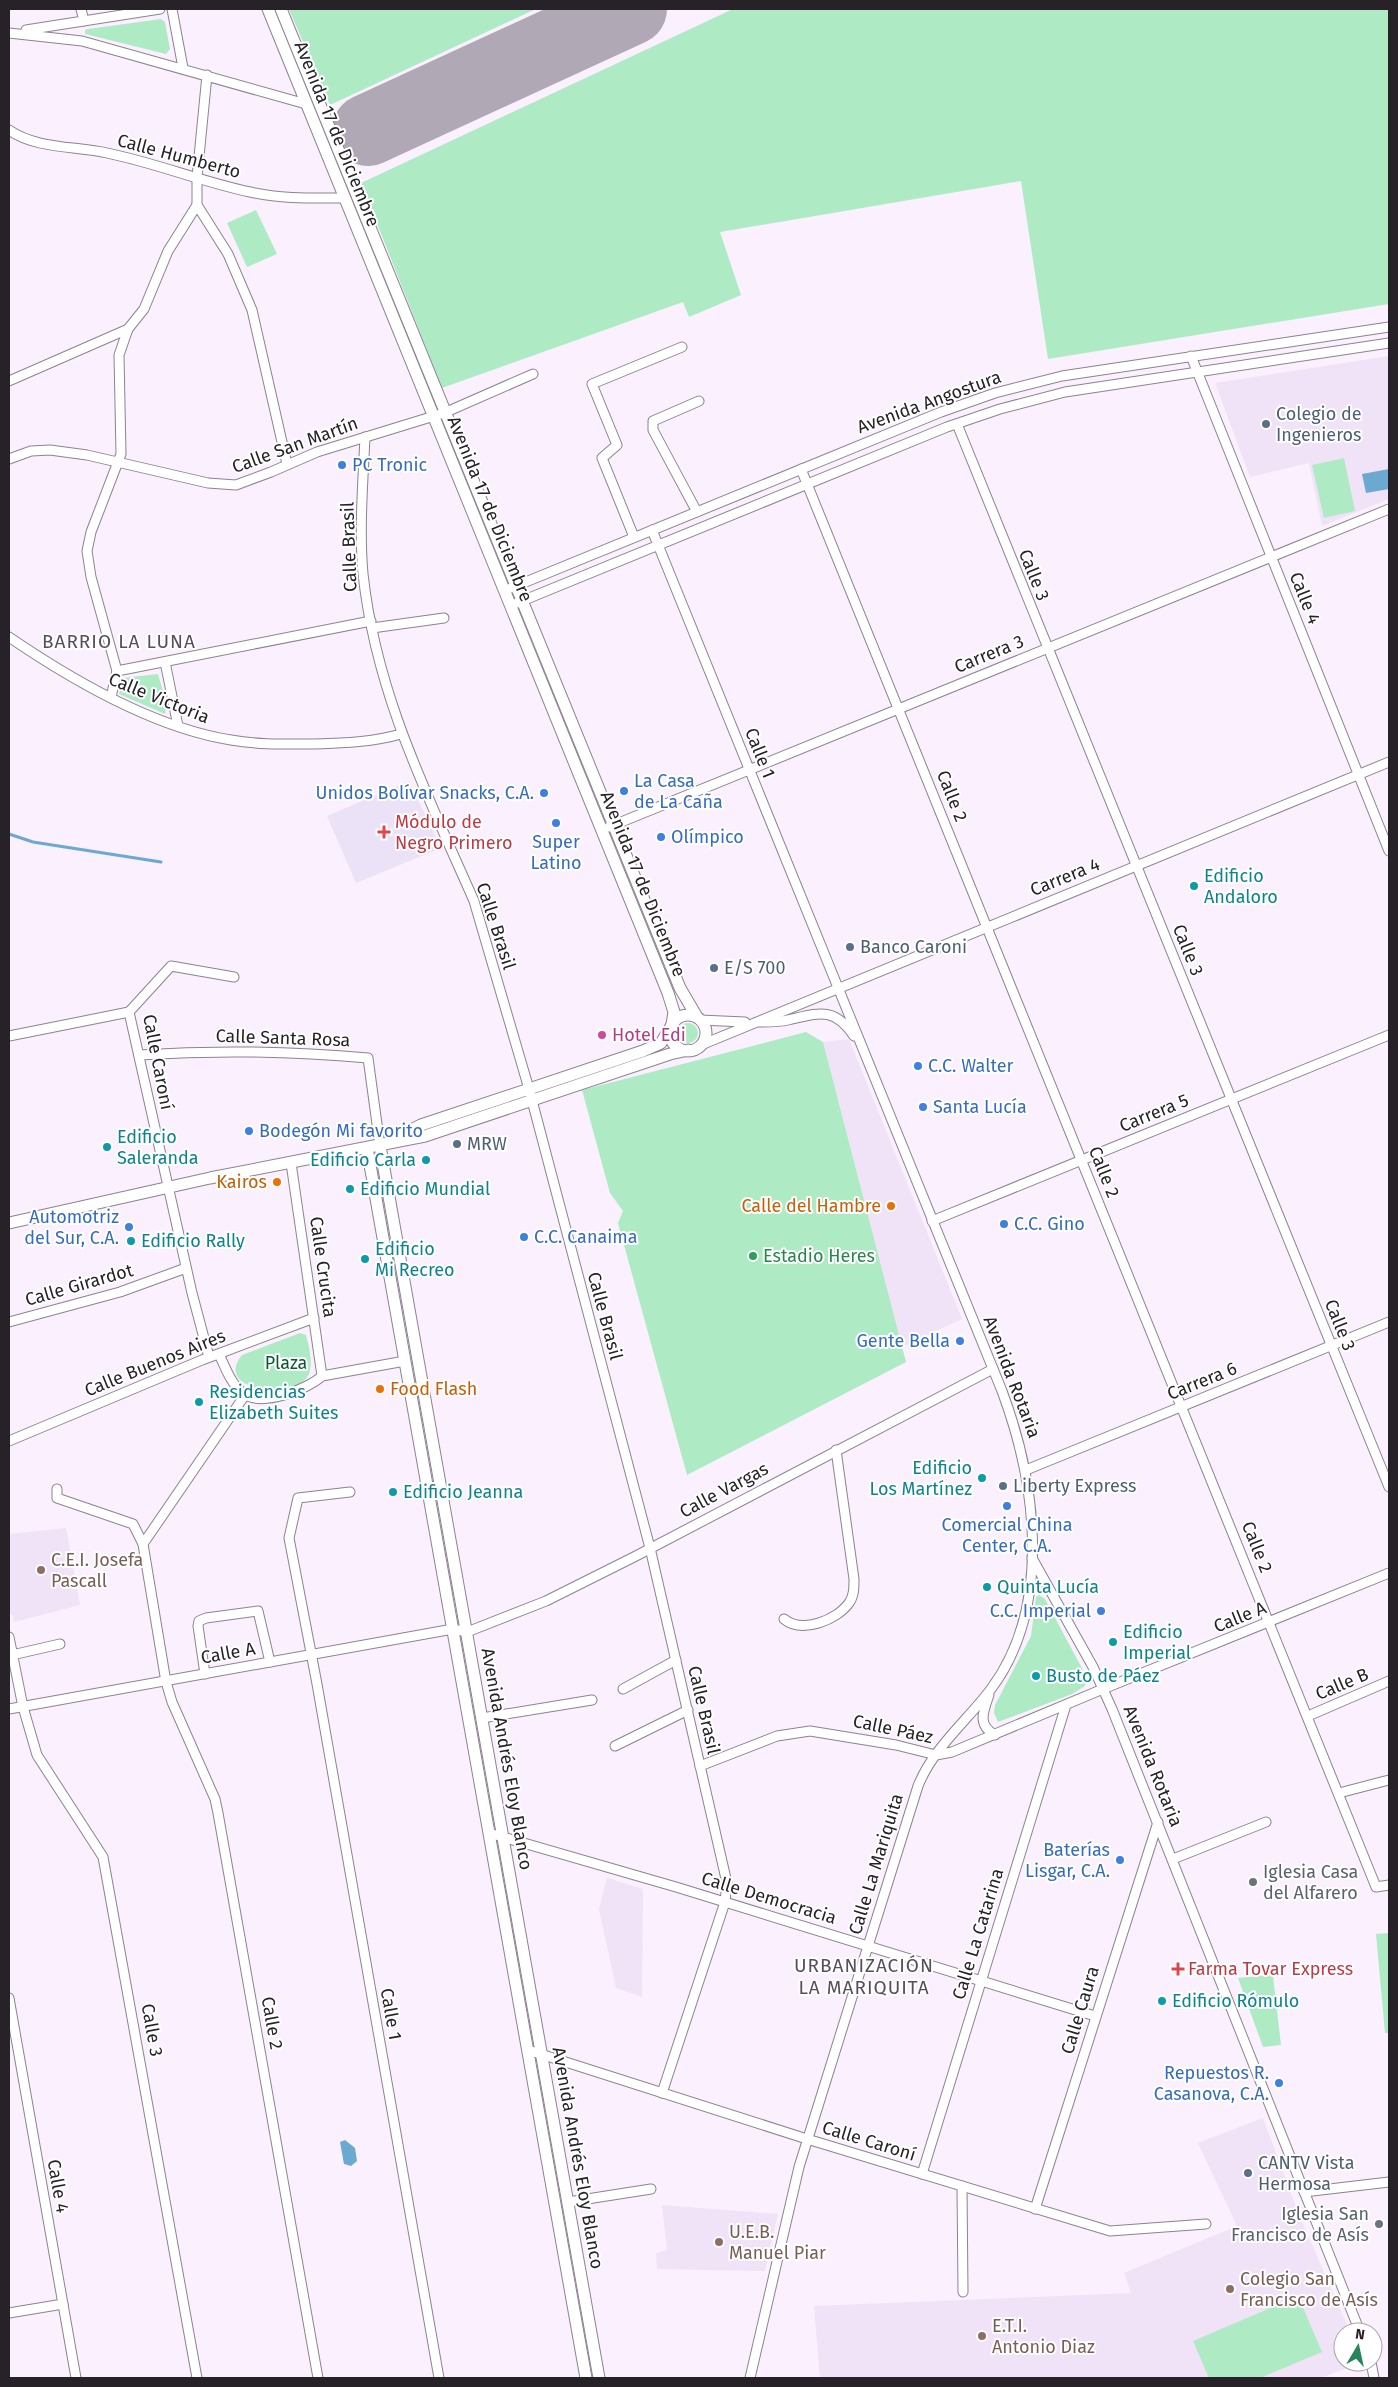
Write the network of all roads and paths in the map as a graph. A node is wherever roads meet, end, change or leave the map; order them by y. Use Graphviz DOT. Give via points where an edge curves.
graph roads {
  1 [pos="81,9"];
  2 [pos="160,9"];
  3 [pos="172,9"];
  4 [pos="268,9"];
  5 [pos="281,9"];
  6 [pos="84,21"];
  7 [pos="9,33"];
  8 [pos="182,68"];
  9 [pos="207,76"];
  10 [pos="306,104"];
  11 [pos="9,130"];
  12 [pos="196,177"];
  13 [pos="344,198"];
  14 [pos="197,206"];
  15 [pos="1389,326"];
  16 [pos="128,328"];
  17 [pos="1389,343"];
  18 [pos="682,347"];
  19 [pos="1191,356"];
  20 [pos="1197,372"];
  21 [pos="533,374"];
  22 [pos="9,381"];
  23 [pos="699,401"];
  24 [pos="444,413"];
  25 [pos="433,416"];
  26 [pos="957,424"];
  27 [pos="365,437"];
  28 [pos="9,458"];
  29 [pos="118,463"];
  30 [pos="287,464"];
  31 [pos="800,469"];
  32 [pos="806,484"];
  33 [pos="1389,509"];
  34 [pos="697,512"];
  35 [pos="652,530"];
  36 [pos="634,537"];
  37 [pos="658,545"];
  38 [pos="1271,558"];
  39 [pos="515,586"];
  40 [pos="504,591"];
  41 [pos="521,601"];
  42 [pos="510,606"];
  43 [pos="444,618"];
  44 [pos="371,625"];
  45 [pos="9,637"];
  46 [pos="1047,648"];
  47 [pos="165,662"];
  48 [pos="117,671"];
  49 [pos="110,697"];
  50 [pos="898,708"];
  51 [pos="178,726"];
  52 [pos="401,734"];
  53 [pos="1389,762"];
  54 [pos="749,769"];
  55 [pos="1358,775"];
  56 [pos="613,825"];
  57 [pos="602,830"];
  58 [pos="1389,851"];
  59 [pos="1136,866"];
  60 [pos="987,926"];
  61 [pos="234,978"];
  62 [pos="838,988"];
  63 [pos="129,1012"];
  64 [pos="698,1018"];
  65 [pos="754,1022"];
  66 [pos="671,1026"];
  67 [pos="1389,1035"];
  68 [pos="9,1036"];
  69 [pos="701,1045"];
  70 [pos="861,1047"];
  71 [pos="688,1050"];
  72 [pos="139,1055"];
  73 [pos="530,1095"];
  74 [pos="1231,1099"];
  75 [pos="380,1146"];
  76 [pos="367,1148"];
  77 [pos="1082,1160"];
  78 [pos="291,1163"];
  79 [pos="168,1188"];
  80 [pos="932,1221"];
  81 [pos="9,1223"];
  82 [pos="186,1268"];
  83 [pos="314,1318"];
  84 [pos="9,1322"];
  85 [pos="1389,1322"];
  86 [pos="1332,1346"];
  87 [pos="219,1354"];
  88 [pos="210,1358"];
  89 [pos="405,1361"];
  90 [pos="993,1368"];
  91 [pos="322,1376"];
  92 [pos="245,1395"];
  93 [pos="1182,1407"];
  94 [pos="9,1441"];
  95 [pos="836,1450"];
  96 [pos="1026,1470"];
  97 [pos="1389,1487"];
  98 [pos="57,1489"];
  99 [pos="350,1492"];
  100 [pos="143,1544"];
  101 [pos="650,1548"];
  102 [pos="1031,1557"];
  103 [pos="1389,1573"];
  104 [pos="784,1619"];
  105 [pos="1270,1622"];
  106 [pos="453,1628"];
  107 [pos="466,1632"];
  108 [pos="9,1640"];
  109 [pos="60,1644"];
  110 [pos="12,1655"];
  111 [pos="311,1655"];
  112 [pos="676,1660"];
  113 [pos="270,1662"];
  114 [pos="205,1674"];
  115 [pos="1389,1681"];
  116 [pos="166,1682"];
  117 [pos="623,1689"];
  118 [pos="1103,1689"];
  119 [pos="991,1690"];
  120 [pos="592,1700"];
  121 [pos="1066,1705"];
  122 [pos="23,1707"];
  123 [pos="9,1709"];
  124 [pos="688,1710"];
  125 [pos="1308,1716"];
  126 [pos="482,1718"];
  127 [pos="995,1736"];
  128 [pos="615,1746"];
  129 [pos="936,1755"];
  130 [pos="700,1766"];
  131 [pos="1389,1780"];
  132 [pos="1339,1793"];
  133 [pos="1158,1822"];
  134 [pos="1266,1822"];
  135 [pos="489,1832"];
  136 [pos="503,1837"];
  137 [pos="1173,1860"];
  138 [pos="1389,1886"];
  139 [pos="725,1902"];
  140 [pos="868,1946"];
  141 [pos="980,1981"];
  142 [pos="9,1998"];
  143 [pos="1095,2016"];
  144 [pos="528,2050"];
  145 [pos="542,2055"];
  146 [pos="662,2093"];
  147 [pos="807,2139"];
  148 [pos="922,2174"];
  149 [pos="1389,2182"];
  150 [pos="962,2186"];
  151 [pos="651,2189"];
  152 [pos="1304,2192"];
  153 [pos="568,2202"];
  154 [pos="1035,2209"];
  155 [pos="1206,2224"];
  156 [pos="963,2292"];
  157 [pos="63,2304"];
  158 [pos="9,2313"];
  159 [pos="1356,2322"];
  160 [pos="76,2378"];
  161 [pos="197,2378"];
  162 [pos="318,2378"];
  163 [pos="439,2378"];
  164 [pos="586,2378"];
  165 [pos="599,2378"];
  166 [pos="750,2378"];
  1 -- 6 [label="street"];
  2 -- 6 [label="street"];
  3 -- 8 [label="street"];
  4 -- 10 [label="street, Avenida 17 de Diciembre"];
  5 -- 24 [label="street, Avenida 17 de Diciembre"];
  6 -- 7 [label="street"];
  7 -- 8 [label="street" via="82,41"];
  8 -- 9 [label="street"];
  9 -- 10 [label="street"];
  9 -- 12 [label="street"];
  10 -- 13 [label="street, Avenida 17 de Diciembre"];
  11 -- 12 [label="street, Calle Humberto" via="36,142 106,153"];
  12 -- 13 [label="street, Calle Humberto" via="278,196"];
  12 -- 14 [label="street"];
  13 -- 25 [label="street, Avenida 17 de Diciembre"];
  14 -- 16 [label="street" via="168,251 144,309"];
  14 -- 30 [label="street" via="228,254 252,310"];
  15 -- 19 [label="street, Avenida Angostura"];
  16 -- 22 [label="street"];
  16 -- 29 [label="street" via="119,355 122,446"];
  17 -- 20 [label="street, Avenida Angostura"];
  18 -- 36 [label="street" via="592,384 617,445 602,458"];
  19 -- 20 [label="street, Calle 4"];
  19 -- 31 [label="street, Avenida Angostura" via="1062,376 995,393"];
  20 -- 26 [label="street, Avenida Angostura" via="1046,396"];
  20 -- 38 [label="street, Calle 4"];
  21 -- 24 [label="street, Calle San Martín"];
  23 -- 34 [label="street" via="653,421 653,430"];
  24 -- 25 [label="street, Calle San Martín"];
  24 -- 39 [label="street, Avenida 17 de Diciembre"];
  25 -- 27 [label="street, Calle San Martín"];
  25 -- 40 [label="street, Avenida 17 de Diciembre"];
  26 -- 32 [label="street, Avenida Angostura"];
  26 -- 46 [label="street, Calle 3"];
  27 -- 30 [label="street, Calle San Martín"];
  27 -- 44 [label="street, Calle Brasil" via="362,556"];
  28 -- 29 [label="street, Calle San Martín" via="31,451 50,450"];
  29 -- 30 [label="street, Calle San Martín" via="223,486 245,482"];
  29 -- 48 [label="street" via="91,532 87,551 91,578"];
  31 -- 32 [label="street, Calle 2"];
  31 -- 34 [label="street, Avenida Angostura"];
  32 -- 37 [label="street, Avenida Angostura"];
  32 -- 50 [label="street, Calle 2"];
  33 -- 38 [label="street, Carrera 3"];
  34 -- 35 [label="street, Avenida Angostura"];
  35 -- 36 [label="street, Avenida Angostura"];
  35 -- 37 [label="street, Calle 1"];
  36 -- 39 [label="street, Avenida Angostura"];
  37 -- 41 [label="street, Avenida Angostura"];
  37 -- 54 [label="street, Calle 1"];
  38 -- 46 [label="street, Carrera 3"];
  38 -- 55 [label="street, Calle 4"];
  39 -- 40 [label="street, Avenida Angostura"];
  39 -- 41 [label="street, Avenida 17 de Diciembre"];
  40 -- 42 [label="street, Avenida 17 de Diciembre"];
  41 -- 42 [label="street, Avenida Angostura"];
  41 -- 56 [label="street, Avenida 17 de Diciembre"];
  42 -- 57 [label="street, Avenida 17 de Diciembre"];
  43 -- 44 [label="street"];
  44 -- 47 [label="street"];
  44 -- 52 [label="street, Calle Brasil" via="384,684"];
  45 -- 49 [label="street, Calle Victoria" via="50,665"];
  46 -- 50 [label="street, Carrera 3"];
  46 -- 59 [label="street, Calle 3"];
  47 -- 48 [label="street"];
  47 -- 51 [label="street"];
  48 -- 49 [label="street"];
  49 -- 51 [label="street, Calle Victoria"];
  50 -- 54 [label="street, Carrera 3"];
  50 -- 60 [label="street, Calle 2"];
  51 -- 52 [label="street, Calle Victoria" via="230,740 263,743 363,742"];
  52 -- 73 [label="street, Calle Brasil" via="476,909"];
  53 -- 55 [label="street, Carrera 4"];
  54 -- 56 [label="street, Carrera 3"];
  54 -- 62 [label="street, Calle 1"];
  55 -- 58 [label="street, Calle 4"];
  55 -- 59 [label="street, Carrera 4"];
  56 -- 57 [label="street, Carrera 3"];
  56 -- 64 [label="street, Avenida 17 de Diciembre" via="680,988"];
  57 -- 66 [label="street, Avenida 17 de Diciembre" via="668,993 674,1012"];
  59 -- 60 [label="street, Carrera 4"];
  59 -- 74 [label="street, Calle 3"];
  60 -- 62 [label="street, Carrera 4"];
  60 -- 77 [label="street, Calle 2"];
  61 -- 63 [label="street, Calle Caroní" via="171,966"];
  62 -- 65 [label="street, Carrera 4"];
  62 -- 70 [label="street, Avenida Rotaria"];
  63 -- 68 [label="street"];
  63 -- 72 [label="street, Calle Caroní"];
  64 -- 65 [label="street, Carrera 4" via="728,1023"];
  64 -- 66 [label="street" via="683,1015"];
  64 -- 69 [label="street" via="706,1032"];
  65 -- 69 [label="street, Carrera 4"];
  65 -- 70 [label="street, Avenida Rotaria" via="776,1022 825,1013 842,1020"];
  66 -- 71 [label="street" via="675,1045"];
  66 -- 73 [label="street" via="661,1043 649,1049"];
  67 -- 74 [label="street, Carrera 5"];
  69 -- 71 [label="street"];
  70 -- 80 [label="street, Avenida Rotaria"];
  71 -- 73 [label="street"];
  72 -- 75 [label="street, Calle Santa Rosa" via="249,1051 368,1058"];
  72 -- 79 [label="street, Calle Caroní"];
  73 -- 75 [label="street" via="425,1136"];
  73 -- 101 [label="street, Calle Brasil"];
  74 -- 77 [label="street, Carrera 5"];
  74 -- 86 [label="street, Calle 3"];
  75 -- 76 [label="street"];
  75 -- 107 [label="street, Avenida Andrés Eloy Blanco"];
  76 -- 78 [label="street"];
  76 -- 89 [label="street, Avenida Andrés Eloy Blanco"];
  77 -- 80 [label="street, Carrera 5"];
  77 -- 93 [label="street, Calle 2"];
  78 -- 79 [label="street"];
  78 -- 83 [label="street, Calle Crucita"];
  79 -- 81 [label="street"];
  79 -- 82 [label="street, Calle Caroní"];
  80 -- 90 [label="street, Avenida Rotaria"];
  82 -- 84 [label="street, Calle Girardot" via="120,1292"];
  82 -- 88 [label="street, Calle Caroní"];
  83 -- 87 [label="street, Calle Buenos Aires"];
  83 -- 91 [label="street, Calle Crucita"];
  85 -- 86 [label="street, Carrera 6"];
  86 -- 93 [label="street, Carrera 6"];
  86 -- 97 [label="street, Calle 3"];
  87 -- 88 [label="street, Calle Buenos Aires"];
  87 -- 92 [label="street" via="236,1386"];
  88 -- 94 [label="street, Calle Buenos Aires"];
  89 -- 91 [label="street"];
  89 -- 106 [label="street, Avenida Andrés Eloy Blanco"];
  90 -- 95 [label="street, Calle Vargas"];
  90 -- 96 [label="street, Avenida Rotaria" via="1016,1427"];
  91 -- 92 [label="street" via="292,1393 259,1398"];
  92 -- 100 [label="street"];
  93 -- 96 [label="street, Carrera 6"];
  93 -- 105 [label="street, Calle 2"];
  95 -- 101 [label="street, Calle Vargas"];
  95 -- 104 [label="street" via="854,1580 852,1597 844,1608 818,1622 804,1626"];
  96 -- 102 [label="street, Avenida Rotaria"];
  98 -- 100 [label="street" via="57,1498 133,1524"];
  99 -- 111 [label="street, Calle 1" via="298,1498 288,1538"];
  100 -- 116 [label="street"];
  101 -- 107 [label="street, Calle Vargas" via="546,1601"];
  101 -- 112 [label="street, Calle Brasil"];
  102 -- 118 [label="street, Avenida Rotaria"];
  102 -- 119 [label="street, Calle La Mariquita" via="1023,1628"];
  103 -- 105 [label="street, Calle A"];
  105 -- 118 [label="street, Calle A"];
  105 -- 125 [label="street, Calle 2"];
  106 -- 107 [label="street"];
  106 -- 111 [label="street, Calle A"];
  106 -- 135 [label="street, Avenida Andrés Eloy Blanco"];
  107 -- 126 [label="street, Avenida Andrés Eloy Blanco"];
  108 -- 110 [label="street, Calle 3"];
  109 -- 110 [label="street"];
  110 -- 122 [label="street, Calle 3"];
  111 -- 113 [label="street, Calle A"];
  111 -- 163 [label="street, Calle 1"];
  112 -- 117 [label="street"];
  112 -- 124 [label="street, Calle Brasil"];
  113 -- 114 [label="street, Calle A"];
  113 -- 114 [label="street" via="258,1611 206,1618 199,1621 198,1626"];
  114 -- 116 [label="street, Calle A"];
  115 -- 125 [label="street, Calle B"];
  116 -- 122 [label="street, Calle A"];
  116 -- 162 [label="street, Calle 2" via="215,1799"];
  118 -- 121 [label="street, Calle Páez"];
  118 -- 133 [label="street, Avenida Rotaria"];
  119 -- 127 [label="street" via="983,1722 986,1730"];
  119 -- 129 [label="street, Calle La Mariquita"];
  120 -- 126 [label="street"];
  121 -- 127 [label="street, Calle Páez"];
  121 -- 141 [label="street, Calle La Catarina"];
  122 -- 123 [label="street, Calle A"];
  122 -- 161 [label="street, Calle 3" via="37,1755 103,1857"];
  124 -- 128 [label="street"];
  124 -- 130 [label="street, Calle Brasil"];
  125 -- 132 [label="street, Calle 2"];
  126 -- 136 [label="street, Avenida Andrés Eloy Blanco"];
  127 -- 129 [label="street, Calle Páez"];
  129 -- 130 [label="street, Calle Páez" via="810,1731 777,1736"];
  129 -- 140 [label="street, Calle La Mariquita" via="922,1774"];
  130 -- 139 [label="street, Calle Brasil" via="727,1883"];
  131 -- 132 [label="street"];
  132 -- 138 [label="street, Calle 2" via="1376,1887"];
  133 -- 137 [label="street, Avenida Rotaria"];
  133 -- 143 [label="street, Calle Caura"];
  134 -- 137 [label="street"];
  135 -- 136 [label="street, Calle Democracia"];
  135 -- 144 [label="street, Avenida Andrés Eloy Blanco"];
  136 -- 139 [label="street, Calle Democracia"];
  136 -- 145 [label="street, Avenida Andrés Eloy Blanco"];
  137 -- 152 [label="street, Avenida Rotaria"];
  139 -- 140 [label="street, Calle Democracia"];
  139 -- 146 [label="street, Calle Brasil"];
  140 -- 141 [label="street, Calle Democracia"];
  140 -- 147 [label="street, Calle La Mariquita"];
  141 -- 143 [label="street, Calle Democracia"];
  141 -- 148 [label="street, Calle La Catarina"];
  142 -- 157 [label="street, Calle 4"];
  143 -- 154 [label="street, Calle Caura"];
  144 -- 145 [label="street, Calle Caroní"];
  144 -- 164 [label="street, Avenida Andrés Eloy Blanco"];
  145 -- 146 [label="street, Calle Caroní"];
  145 -- 153 [label="street, Avenida Andrés Eloy Blanco"];
  146 -- 147 [label="street, Calle Caroní"];
  147 -- 148 [label="street, Calle Caroní"];
  147 -- 166 [label="street, Calle La Mariquita"];
  148 -- 150 [label="street, Calle Caroní"];
  149 -- 152 [label="street"];
  150 -- 154 [label="street, Calle Caroní"];
  150 -- 156 [label="street"];
  151 -- 153 [label="street"];
  152 -- 159 [label="street, Avenida Rotaria"];
  153 -- 165 [label="street, Avenida Andrés Eloy Blanco"];
  154 -- 155 [label="street, Calle Caroní" via="1110,2231"];
  157 -- 158 [label="street"];
  157 -- 160 [label="street, Calle 4"];
}
